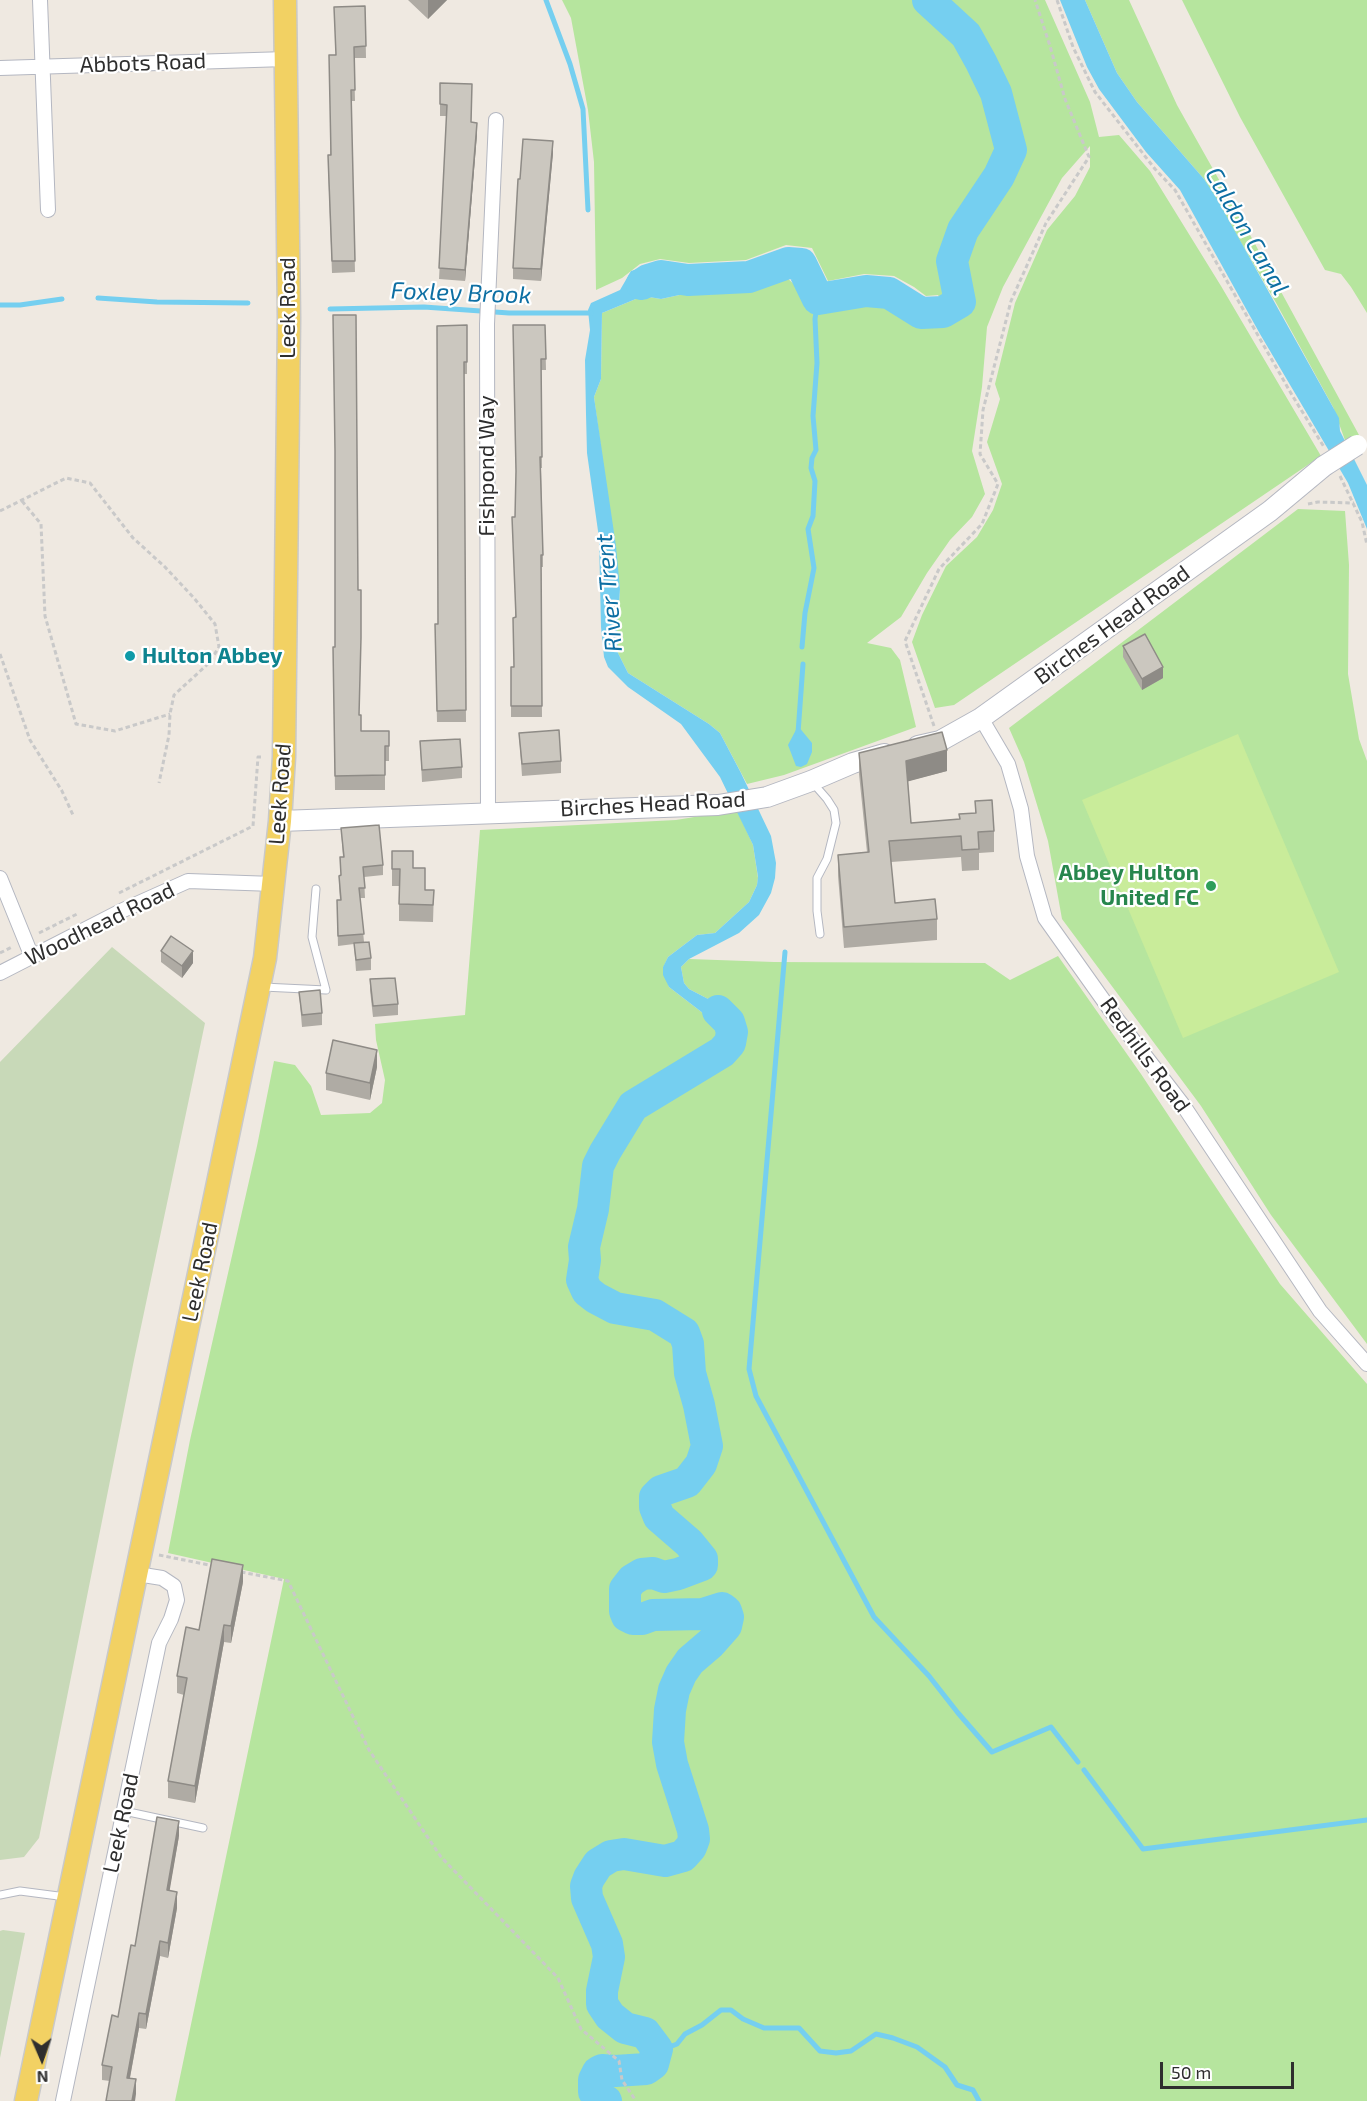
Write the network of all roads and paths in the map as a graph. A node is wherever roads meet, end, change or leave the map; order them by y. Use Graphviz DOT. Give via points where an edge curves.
graph roads {
  1 [pos="40,0"];
  2 [pos="285,0"];
  3 [pos="1035,0"];
  4 [pos="1057,0"];
  5 [pos="285,59"];
  6 [pos="43,66"];
  7 [pos="0,68"];
  8 [pos="496,120"];
  9 [pos="48,210"];
  10 [pos="1362,442"];
  11 [pos="1329,462"];
  12 [pos="22,501"];
  13 [pos="1354,503"];
  14 [pos="0,511"];
  15 [pos="1270,512"];
  16 [pos="1367,545"];
  17 [pos="0,654"];
  18 [pos="170,714"];
  19 [pos="981,718"];
  20 [pos="940,741"];
  21 [pos="284,757"];
  22 [pos="811,781"];
  23 [pos="159,783"];
  24 [pos="488,812"];
  25 [pos="73,815"];
  26 [pos="280,821"];
  27 [pos="0,878"];
  28 [pos="274,884"];
  29 [pos="316,889"];
  30 [pos="118,893"];
  31 [pos="87,909"];
  32 [pos="820,934"];
  33 [pos="25,940"];
  34 [pos="0,953"];
  35 [pos="32,957"];
  36 [pos="0,973"];
  37 [pos="259,987"];
  38 [pos="1367,1364"];
  39 [pos="141,1551"];
  40 [pos="221,1567"];
  41 [pos="232,1570"];
  42 [pos="137,1574"];
  43 [pos="124,1811"];
  44 [pos="203,1828"];
  45 [pos="0,1895"];
  46 [pos="69,1898"];
  47 [pos="26,2101"];
  48 [pos="63,2101"];
  49 [pos="636,2101"];
  1 -- 6 [label="street"];
  2 -- 5 [label="main road, Leek Road"];
  3 -- 20 [label="path" via="1065,99 1089,157 1046,223 1011,301 983,410 980,454 998,484 982,524 939,569 905,641"];
  4 -- 11 [label="path" via="1095,92 1175,190"];
  5 -- 6 [label="street, Abbots Road"];
  5 -- 21 [label="main road, Leek Road" via="289,318"];
  6 -- 7 [label="street, Abbots Road"];
  6 -- 9 [label="street"];
  8 -- 24 [label="street, Fishpond Way" via="487,324"];
  10 -- 11 [label="street, Birches Head Road, bridge"];
  11 -- 13 [label="path"];
  11 -- 15 [label="street, Birches Head Road"];
  12 -- 14 [label="path"];
  12 -- 18 [label="path" via="41,524 45,616 76,724 115,731"];
  12 -- 18 [label="path" via="66,478 90,483 133,538 164,566 215,624 219,647 209,663 174,695"];
  13 -- 15 [label="path" via="1318,502"];
  13 -- 16 [label="path"];
  15 -- 19 [label="street, Birches Head Road"];
  17 -- 25 [label="path" via="30,740"];
  18 -- 23 [label="path"];
  19 -- 20 [label="street, Birches Head Road"];
  19 -- 38 [label="street, Redhills Road" via="1008,764 1021,809 1027,856 1046,918 1183,1105 1320,1311"];
  20 -- 22 [label="street, Birches Head Road" via="853,763"];
  21 -- 26 [label="main road, Leek Road"];
  21 -- 30 [label="path" via="258,757 253,826"];
  22 -- 24 [label="street, Birches Head Road" via="767,796 718,805"];
  22 -- 32 [label="lane" via="834,810 836,823 817,878"];
  24 -- 26 [label="street, Birches Head Road"];
  26 -- 28 [label="main road, Leek Road"];
  27 -- 33 [label="street"];
  28 -- 35 [label="street, Woodhead Road" via="188,881"];
  28 -- 37 [label="main road, Leek Road"];
  29 -- 37 [label="lane" via="312,937 326,990"];
  31 -- 33 [label="path"];
  33 -- 34 [label="path"];
  33 -- 35 [label="street"];
  35 -- 36 [label="street, Woodhead Road"];
  37 -- 39 [label="main road, Leek Road"];
  39 -- 40 [label="path"];
  39 -- 42 [label="main road, Leek Road"];
  41 -- 49 [label="path" via="288,1581 369,1750 441,1857 558,1978 581,2029 619,2061 622,2080"];
  42 -- 43 [label="street, Leek Road" via="162,1578 174,1586 177,1600 159,1643"];
  42 -- 46 [label="main road, Leek Road"];
  43 -- 44 [label="lane"];
  43 -- 48 [label="street, Leek Road"];
  45 -- 46 [label="lane" via="20,1891"];
  46 -- 47 [label="main road, Leek Road"];
}
